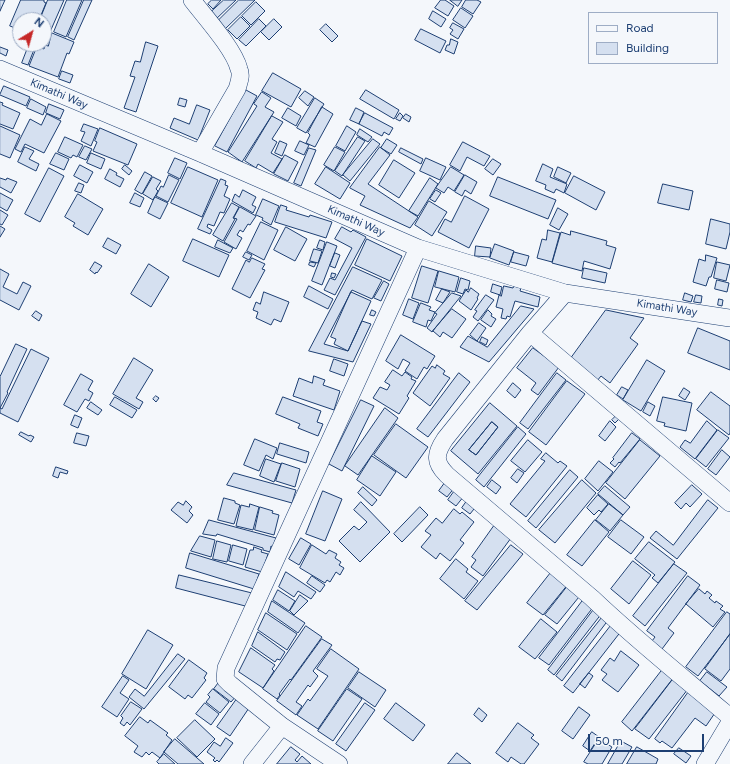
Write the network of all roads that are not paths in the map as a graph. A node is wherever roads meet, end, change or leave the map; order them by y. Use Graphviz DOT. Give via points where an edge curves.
graph roads {
  1 [pos="192,0"];
  2 [pos="0,69"];
  3 [pos="200,153"];
  4 [pos="418,248"];
  5 [pos="565,293"];
  6 [pos="730,318"];
  7 [pos="530,333"];
  8 [pos="730,503"];
  9 [pos="730,717"];
  10 [pos="730,722"];
  11 [pos="282,726"];
  12 [pos="252,764"];
  13 [pos="339,764"];
  14 [pos="706,764"];
  1 -- 3 [label="street" via="233,55 240,69 237,89"];
  2 -- 3 [label="street, Kimathi Way"];
  3 -- 4 [label="street, Kimathi Way"];
  4 -- 5 [label="street, Kimathi Way"];
  4 -- 11 [label="street" via="226,668 225,678 230,684"];
  5 -- 6 [label="street, Kimathi Way"];
  5 -- 7 [label="street"];
  7 -- 8 [label="street"];
  7 -- 9 [label="street" via="444,439 438,449 437,459 440,467 670,668"];
  10 -- 14 [label="street"];
  11 -- 12 [label="street"];
  11 -- 13 [label="street"];
}
